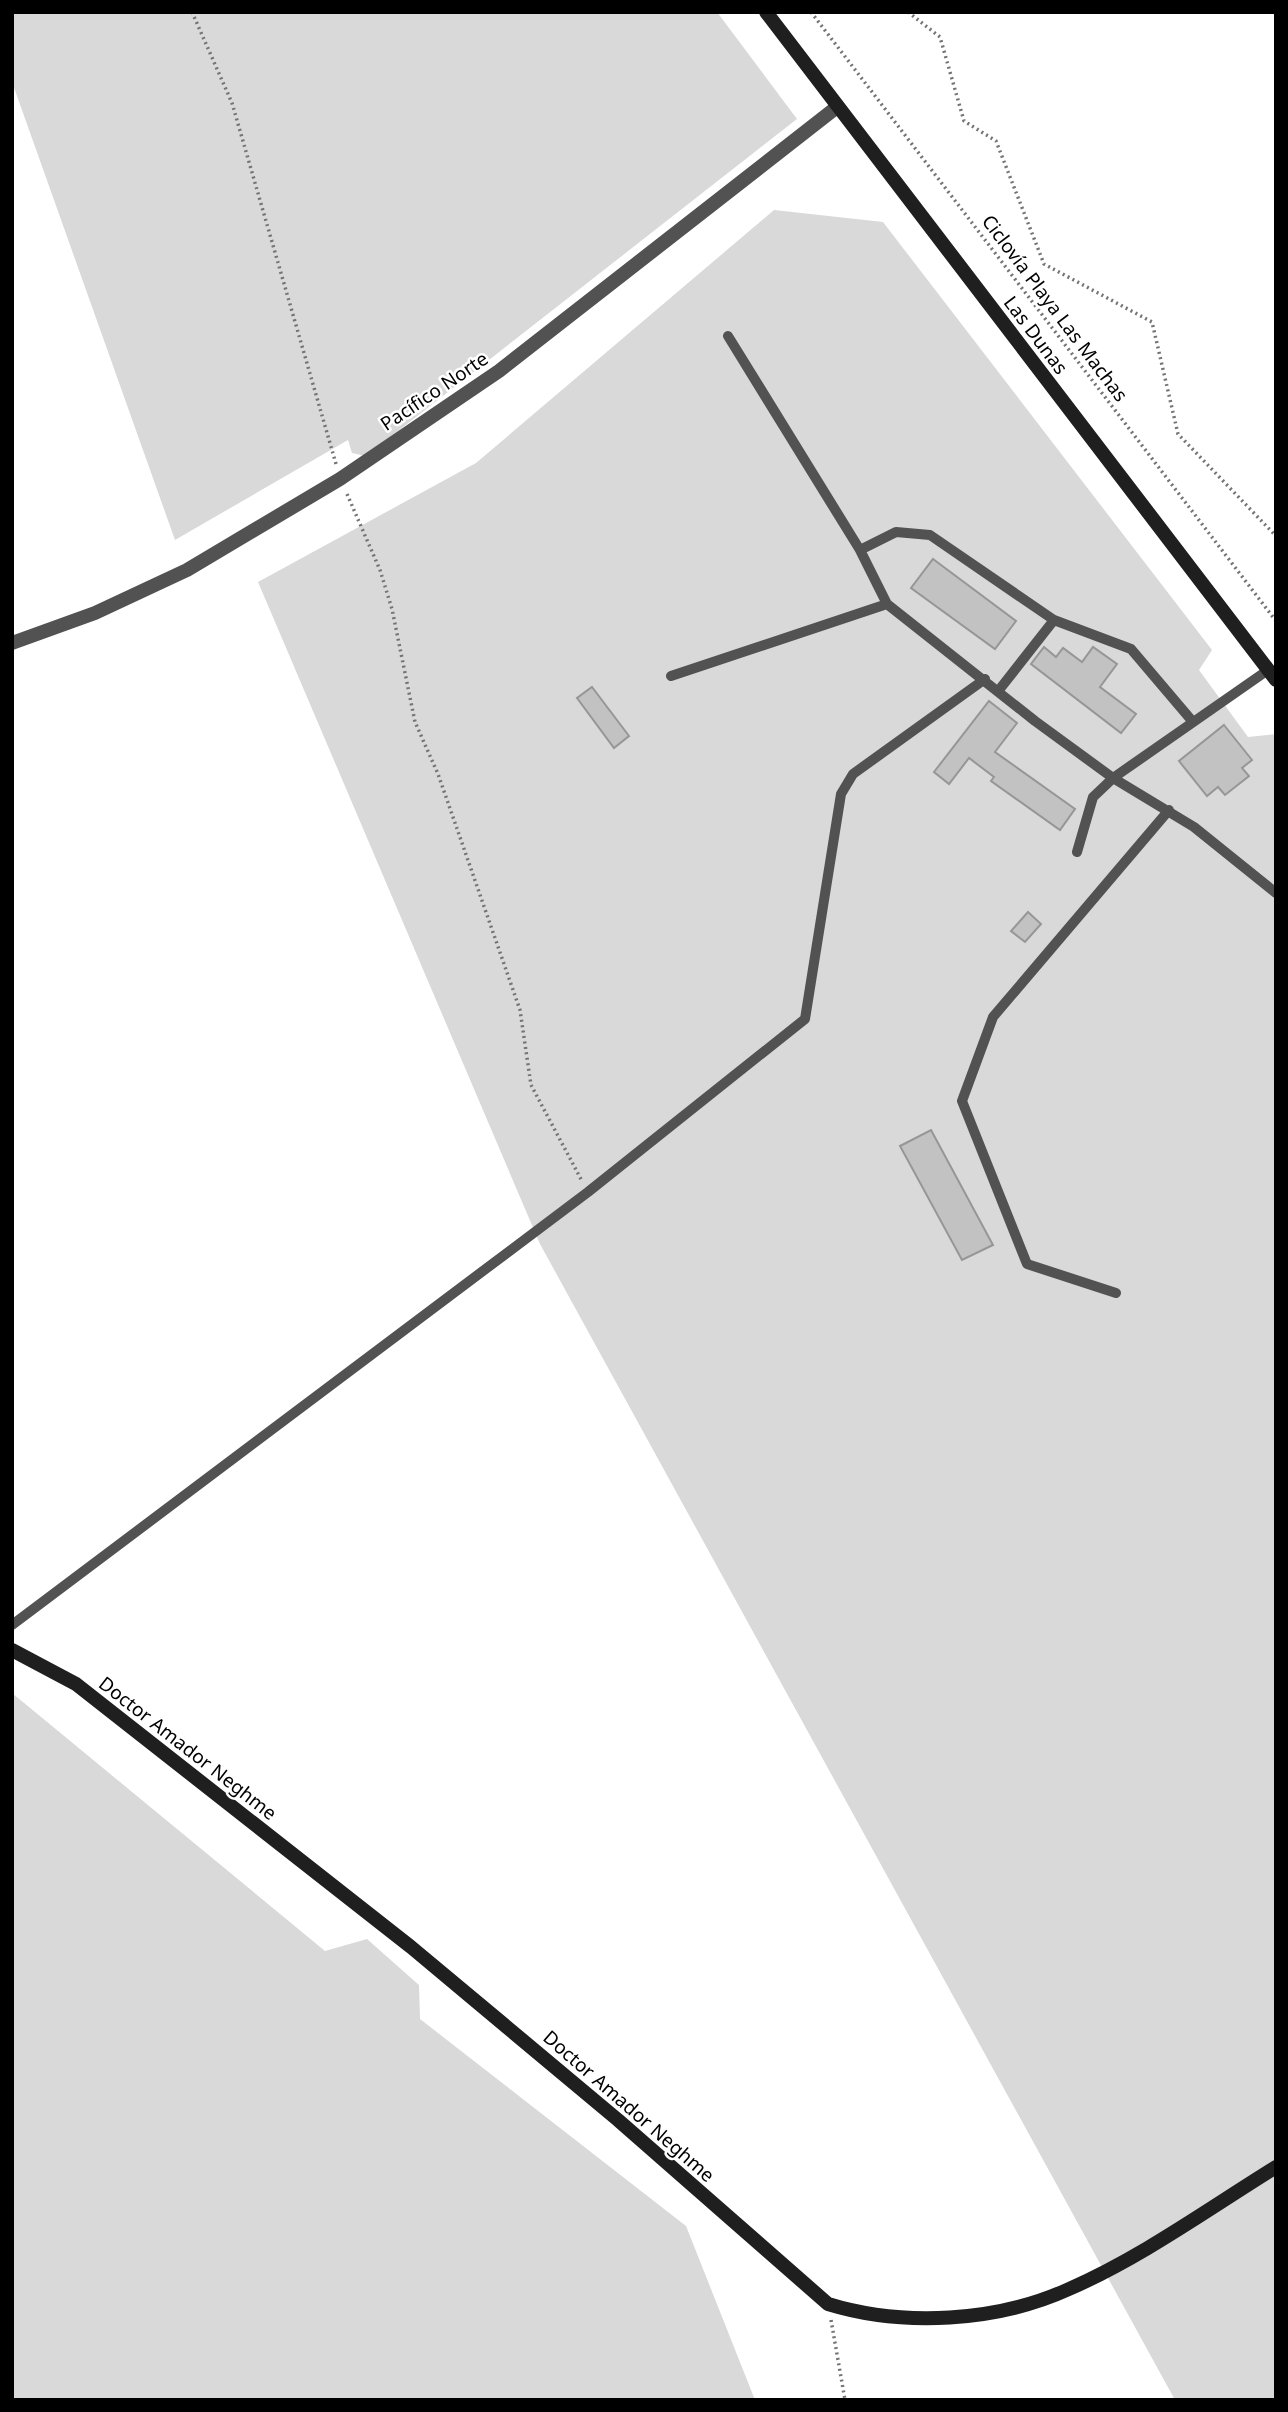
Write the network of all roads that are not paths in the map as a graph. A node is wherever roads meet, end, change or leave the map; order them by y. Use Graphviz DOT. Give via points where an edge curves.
graph roads {
  1 [pos="766,12"];
  2 [pos="838,107"];
  3 [pos="728,336"];
  4 [pos="860,550"];
  5 [pos="887,604"];
  6 [pos="1054,620"];
  7 [pos="12,643"];
  8 [pos="1272,675"];
  9 [pos="671,676"];
  10 [pos="985,679"];
  11 [pos="999,690"];
  12 [pos="1193,722"];
  13 [pos="1113,778"];
  14 [pos="1170,810"];
  15 [pos="1077,852"];
  16 [pos="1276,893"];
  17 [pos="1116,1293"];
  18 [pos="12,1625"];
  19 [pos="12,1650"];
  20 [pos="1276,2167"];
  1 -- 2 [label="main road, Las Dunas"];
  2 -- 7 [label="street, Pacífico Norte" via="499,371 341,479 187,570 95,613"];
  2 -- 8 [label="main road, Las Dunas"];
  3 -- 4 [label="lane"];
  4 -- 5 [label="lane"];
  4 -- 6 [label="lane" via="896,532 930,535"];
  5 -- 9 [label="lane"];
  5 -- 10 [label="lane"];
  6 -- 11 [label="lane"];
  6 -- 12 [label="lane" via="1131,649"];
  8 -- 12 [label="lane"];
  10 -- 11 [label="lane"];
  10 -- 18 [label="lane" via="853,774 841,794 805,1019 588,1192"];
  11 -- 13 [label="lane"];
  12 -- 13 [label="lane"];
  13 -- 14 [label="lane"];
  13 -- 15 [label="lane" via="1093,797"];
  14 -- 16 [label="lane"];
  14 -- 17 [label="lane" via="993,1017 962,1101 1027,1264"];
  19 -- 20 [label="main road, Doctor Amador Neghme" via="76,1684 411,1947 828,2304 897,2318 1002,2310 1037,2301 1127,2260"];
}
